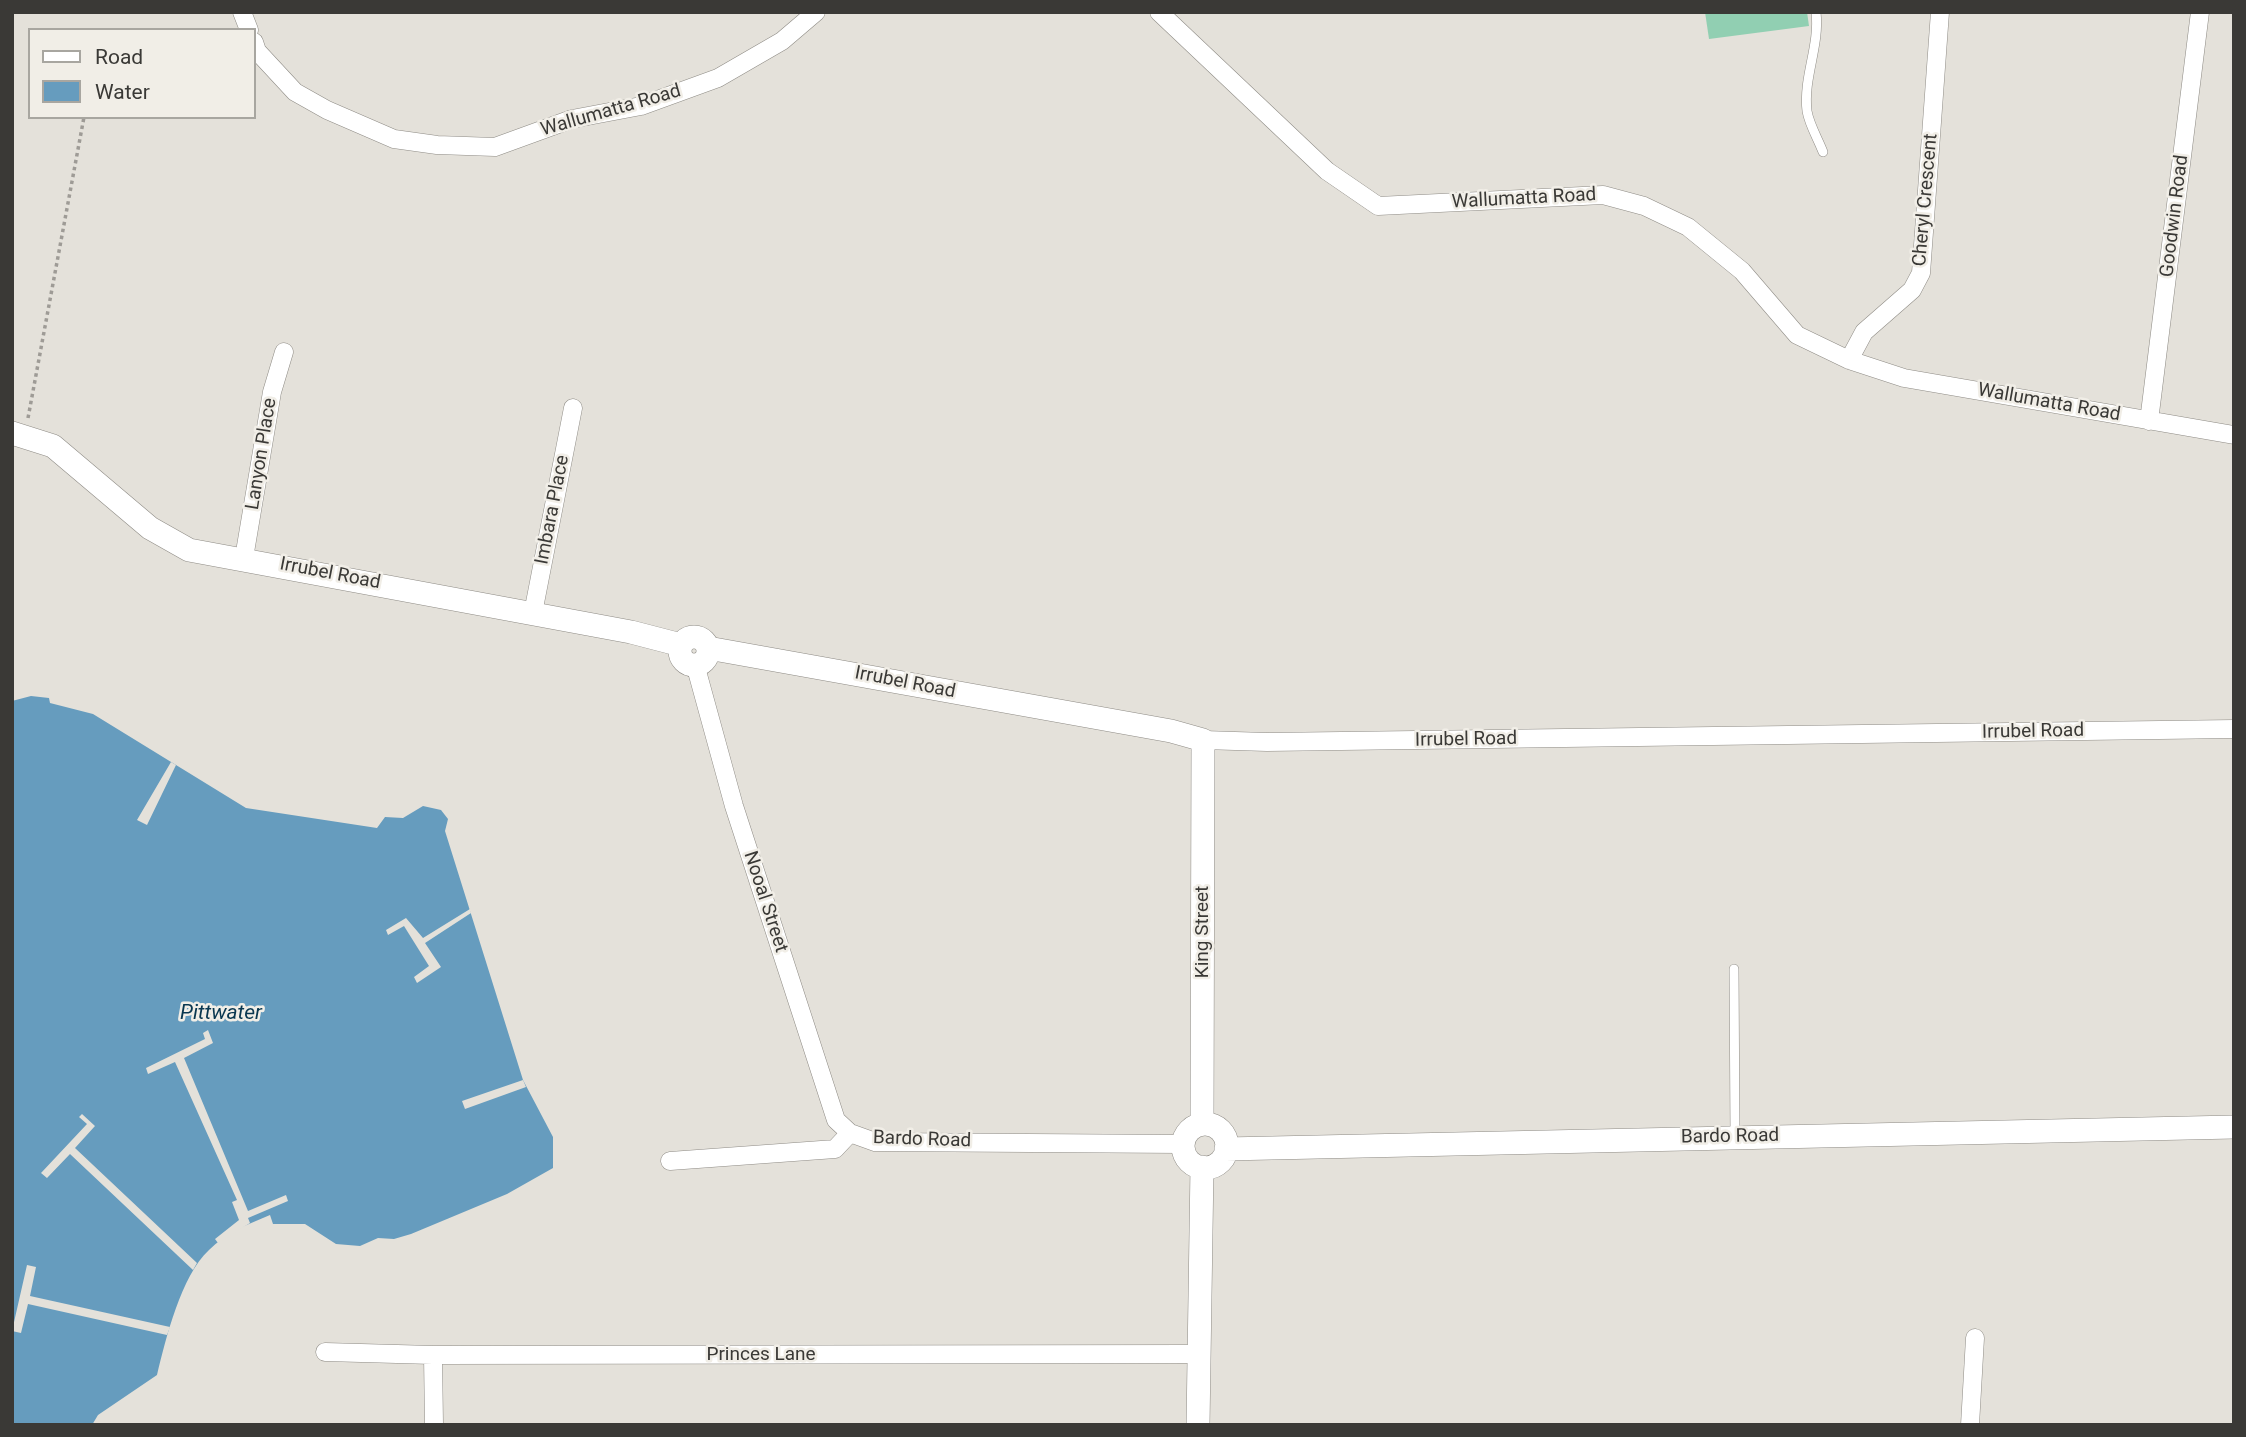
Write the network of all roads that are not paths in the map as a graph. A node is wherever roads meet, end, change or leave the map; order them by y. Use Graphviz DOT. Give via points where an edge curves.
graph roads {
  1 [pos="816,12"];
  2 [pos="1159,12"];
  3 [pos="1816,12"];
  4 [pos="1940,12"];
  5 [pos="2200,12"];
  6 [pos="256,49"];
  7 [pos="1823,152"];
  8 [pos="284,352"];
  9 [pos="1849,360"];
  10 [pos="573,408"];
  11 [pos="2149,421"];
  12 [pos="19,435"];
  13 [pos="2234,435"];
  14 [pos="244,558"];
  15 [pos="533,613"];
  16 [pos="701,656"];
  17 [pos="2234,729"];
  18 [pos="1203,740"];
  19 [pos="1734,969"];
  20 [pos="1202,1124"];
  21 [pos="2234,1127"];
  22 [pos="850,1133"];
  23 [pos="1735,1137"];
  24 [pos="1183,1144"];
  25 [pos="1226,1149"];
  26 [pos="670,1161"];
  27 [pos="1202,1167"];
  28 [pos="1975,1338"];
  29 [pos="325,1352"];
  30 [pos="1196,1354"];
  31 [pos="433,1355"];
  32 [pos="434,1425"];
  33 [pos="1198,1425"];
  34 [pos="1970,1425"];
  1 -- 6 [label="street, Wallumatta Road" via="782,41 718,78 641,106 572,119 495,147 394,139 295,92"];
  2 -- 9 [label="street, Wallumatta Road" via="1327,171 1367,201 1378,206 1604,195 1644,206 1688,227 1742,271 1797,335"];
  3 -- 7 [label="lane" via="1818,36 1807,113"];
  4 -- 9 [label="street, Cheryl Crescent" via="1922,273 1912,290 1864,332"];
  5 -- 11 [label="street, Goodwin Road"];
  8 -- 14 [label="street, Lanyon Place" via="272,392"];
  9 -- 11 [label="street, Wallumatta Road" via="1904,378"];
  10 -- 15 [label="street, Imbara Place"];
  11 -- 13 [label="street, Wallumatta Road"];
  12 -- 14 [label="street, Irrubel Road" via="53,446 150,528 189,550"];
  14 -- 15 [label="street, Irrubel Road"];
  15 -- 16 [label="street, Irrubel Road" via="641,634 681,645 682,657"];
  16 -- 18 [label="street, Irrubel Road" via="743,652"];
  16 -- 22 [label="street, Nooal Street" via="734,806 836,1120"];
  17 -- 18 [label="street, Irrubel Road"];
  18 -- 20 [label="street, King Street"];
  19 -- 23 [label="lane"];
  20 -- 24 [label="street" via="1188,1132"];
  20 -- 25 [label="street" via="1223,1133"];
  21 -- 23 [label="street, Bardo Road"];
  22 -- 24 [label="street, Bardo Road" via="875,1142"];
  22 -- 26 [label="street, Bardo Road" via="835,1149"];
  23 -- 25 [label="street, Bardo Road"];
  24 -- 27 [label="street" via="1190,1161"];
  25 -- 27 [label="street" via="1220,1161"];
  27 -- 30 [label="street"];
  28 -- 34 [label="street"];
  29 -- 31 [label="street, Princes Lane"];
  30 -- 31 [label="street, Princes Lane"];
  30 -- 33 [label="street"];
  31 -- 32 [label="street"];
}
